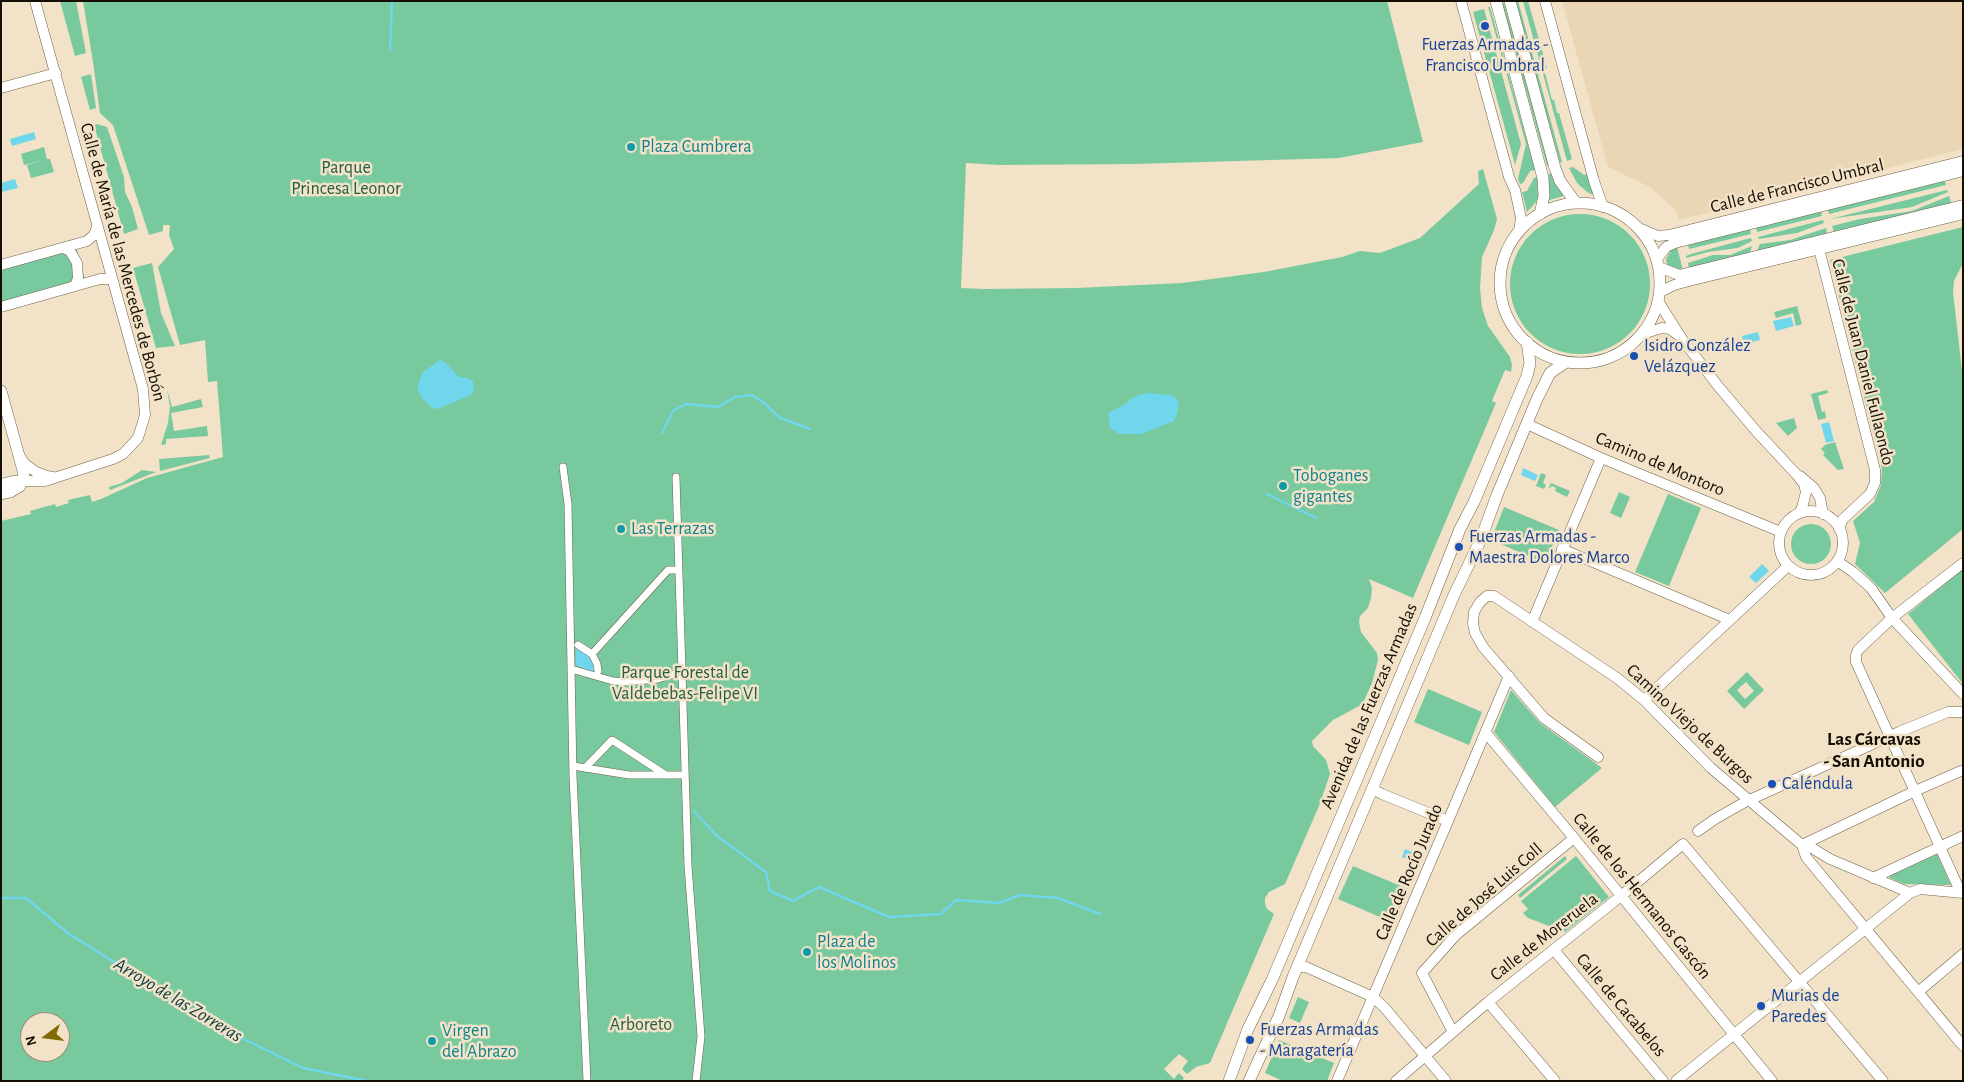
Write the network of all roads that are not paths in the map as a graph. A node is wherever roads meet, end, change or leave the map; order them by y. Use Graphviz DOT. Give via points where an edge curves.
graph roads {
  1 [pos="35,1"];
  2 [pos="1461,1"];
  3 [pos="1496,1"];
  4 [pos="1510,1"];
  5 [pos="1545,1"];
  6 [pos="56,73"];
  7 [pos="1,88"];
  8 [pos="1963,161"];
  9 [pos="1963,171"];
  10 [pos="1576,203"];
  11 [pos="1963,205"];
  12 [pos="1604,207"];
  13 [pos="1540,214"];
  14 [pos="1963,214"];
  15 [pos="97,227"];
  16 [pos="1639,228"];
  17 [pos="1519,230"];
  18 [pos="63,248"];
  19 [pos="1819,249"];
  20 [pos="1658,263"];
  21 [pos="1,265"];
  22 [pos="111,279"];
  23 [pos="75,286"];
  24 [pos="1659,297"];
  25 [pos="1,306"];
  26 [pos="1642,334"];
  27 [pos="1682,339"];
  28 [pos="1527,342"];
  29 [pos="1566,362"];
  30 [pos="1,391"];
  31 [pos="1527,424"];
  32 [pos="20,457"];
  33 [pos="1601,458"];
  34 [pos="562,468"];
  35 [pos="1797,474"];
  36 [pos="56,476"];
  37 [pos="676,477"];
  38 [pos="23,481"];
  39 [pos="1,484"];
  40 [pos="1,494"];
  41 [pos="1799,513"];
  42 [pos="1823,514"];
  43 [pos="1839,529"];
  44 [pos="1781,532"];
  45 [pos="1562,549"];
  46 [pos="1837,561"];
  47 [pos="1963,563"];
  48 [pos="1788,566"];
  49 [pos="678,570"];
  50 [pos="1892,618"];
  51 [pos="1730,620"];
  52 [pos="1532,622"];
  53 [pos="578,645"];
  54 [pos="592,654"];
  55 [pos="571,670"];
  56 [pos="598,671"];
  57 [pos="681,672"];
  58 [pos="1508,676"];
  59 [pos="1963,694"];
  60 [pos="1644,700"];
  61 [pos="1963,712"];
  62 [pos="1486,733"];
  63 [pos="1890,736"];
  64 [pos="1598,757"];
  65 [pos="573,766"];
  66 [pos="585,768"];
  67 [pos="1963,770"];
  68 [pos="666,775"];
  69 [pos="685,775"];
  70 [pos="1374,787"];
  71 [pos="1916,791"];
  72 [pos="1749,800"];
  73 [pos="1448,821"];
  74 [pos="1698,831"];
  75 [pos="1963,836"];
  76 [pos="1574,838"];
  77 [pos="1802,844"];
  78 [pos="1940,846"];
  79 [pos="1873,878"];
  80 [pos="1961,892"];
  81 [pos="1910,893"];
  82 [pos="1621,896"];
  83 [pos="1865,929"];
  84 [pos="1554,950"];
  85 [pos="1963,954"];
  86 [pos="1297,967"];
  87 [pos="1800,981"];
  88 [pos="1918,992"];
  89 [pos="1373,997"];
  90 [pos="1488,1002"];
  91 [pos="1453,1032"];
  92 [pos="1733,1034"];
  93 [pos="1963,1046"];
  94 [pos="1425,1056"];
  95 [pos="587,1081"];
  96 [pos="696,1081"];
  97 [pos="1229,1081"];
  98 [pos="1249,1081"];
  99 [pos="1337,1081"];
  100 [pos="1396,1081"];
  101 [pos="1446,1081"];
  102 [pos="1555,1081"];
  103 [pos="1663,1081"];
  104 [pos="1676,1081"];
  105 [pos="1772,1081"];
  106 [pos="1883,1081"];
  1 -- 6 [label="street, Calle de María de las Mercedes de Borbón"];
  2 -- 17 [label="street" via="1515,190 1521,218"];
  3 -- 13 [label="street" via="1543,178"];
  4 -- 10 [label="street" via="1558,174"];
  5 -- 12 [label="street"];
  6 -- 7 [label="street"];
  6 -- 15 [label="street, Calle de María de las Mercedes de Borbón"];
  8 -- 16 [label="street, Calle de Francisco Umbral" via="1669,235 1658,236"];
  9 -- 20 [label="street, Calle de Francisco Umbral" via="1674,243 1666,248"];
  10 -- 12 [label="street"];
  10 -- 13 [label="street"];
  11 -- 20 [label="street" via="1687,273 1674,274"];
  12 -- 16 [label="street" via="1624,216"];
  13 -- 17 [label="street"];
  14 -- 19 [label="street"];
  15 -- 18 [label="street" via="91,239"];
  15 -- 22 [label="street, Calle de María de las Mercedes de Borbón"];
  16 -- 20 [label="street" via="1650,243"];
  17 -- 28 [label="street" via="1504,258 1501,290 1510,321"];
  18 -- 21 [label="street"];
  18 -- 23 [label="street" via="70,251 77,263"];
  19 -- 24 [label="street" via="1682,283"];
  19 -- 43 [label="street, Calle de Juan Daniel Fullaondo" via="1875,483 1870,494 1844,519"];
  20 -- 24 [label="street"];
  22 -- 23 [label="street"];
  22 -- 36 [label="street, Calle de María de las Mercedes de Borbón" via="143,389 142,427 138,438 123,454"];
  23 -- 25 [label="street"];
  24 -- 26 [label="street"];
  24 -- 27 [label="street"];
  26 -- 27 [label="street" via="1654,329 1670,329"];
  26 -- 29 [label="street" via="1628,348 1613,356 1589,362"];
  27 -- 35 [label="street" via="1756,432"];
  28 -- 29 [label="street" via="1541,352"];
  28 -- 97 [label="street, Avenida de las Fuerzas Armadas" via="1530,363 1527,376 1272,980 1248,1029"];
  29 -- 31 [label="street, Avenida de las Fuerzas Armadas" via="1546,378"];
  30 -- 32 [label="street"];
  31 -- 33 [label="street, Camino de Montoro"];
  31 -- 70 [label="street, Avenida de las Fuerzas Armadas"];
  32 -- 36 [label="street" via="39,474"];
  32 -- 38 [label="street"];
  33 -- 44 [label="street, Camino de Montoro"];
  33 -- 45 [label="street"];
  34 -- 55 [label="street" via="568,504"];
  35 -- 41 [label="street" via="1806,492"];
  35 -- 42 [label="street" via="1814,488"];
  36 -- 38 [label="street, Calle de María de las Mercedes de Borbón" via="42,481"];
  37 -- 49 [label="street"];
  38 -- 39 [label="street, Calle de María de las Mercedes de Borbón"];
  38 -- 40 [label="street, Calle de María de las Mercedes de Borbón" via="15,490"];
  41 -- 42 [label="street"];
  41 -- 44 [label="street" via="1786,523"];
  42 -- 43 [label="street"];
  43 -- 46 [label="street" via="1843,542"];
  44 -- 48 [label="street" via="1780,550"];
  45 -- 51 [label="street"];
  45 -- 52 [label="street"];
  46 -- 48 [label="street" via="1823,573 1814,575 1795,572"];
  46 -- 50 [label="street" via="1871,588"];
  47 -- 50 [label="street"];
  48 -- 51 [label="street"];
  49 -- 54 [label="street" via="668,570"];
  49 -- 57 [label="street"];
  50 -- 59 [label="street"];
  50 -- 63 [label="street" via="1856,655 1856,662"];
  51 -- 60 [label="street"];
  52 -- 58 [label="street, Camino Viejo de Burgos" via="1494,596 1487,596 1474,612 1475,633"];
  52 -- 60 [label="street, Camino Viejo de Burgos" via="1617,678"];
  53 -- 54 [label="street"];
  54 -- 56 [label="street"];
  55 -- 57 [label="street" via="625,682 658,679"];
  55 -- 65 [label="street"];
  57 -- 69 [label="street"];
  58 -- 62 [label="street, Calle de Rocío Jurado"];
  58 -- 64 [label="street" via="1544,718"];
  60 -- 72 [label="street, Camino Viejo de Burgos" via="1692,750"];
  61 -- 63 [label="street" via="1948,712"];
  62 -- 73 [label="street, Calle de Rocío Jurado"];
  62 -- 76 [label="street, Calle de los Hermanos Gascón"];
  63 -- 71 [label="street"];
  63 -- 72 [label="street"];
  65 -- 66 [label="street"];
  65 -- 95 [label="street"];
  66 -- 68 [label="street" via="629,775"];
  66 -- 68 [label="street" via="612,740"];
  67 -- 71 [label="street"];
  68 -- 69 [label="street"];
  69 -- 96 [label="street" via="688,866 701,1036"];
  70 -- 73 [label="street" via="1385,795"];
  70 -- 86 [label="street, Avenida de las Fuerzas Armadas"];
  71 -- 77 [label="street"];
  71 -- 78 [label="street"];
  72 -- 74 [label="street"];
  72 -- 77 [label="street, Camino Viejo de Burgos"];
  73 -- 89 [label="street, Calle de Rocío Jurado"];
  75 -- 78 [label="street"];
  76 -- 82 [label="street, Calle de los Hermanos Gascón"];
  76 -- 91 [label="street, Calle de José Luis Coll" via="1456,935 1422,974"];
  77 -- 79 [label="street, Camino Viejo de Burgos"];
  77 -- 83 [label="street" via="1806,857"];
  78 -- 79 [label="street"];
  78 -- 80 [label="street"];
  79 -- 81 [label="street, Camino Viejo de Burgos"];
  80 -- 81 [label="street, Camino Viejo de Burgos" via="1920,889"];
  81 -- 83 [label="street"];
  82 -- 84 [label="street, Calle de Moreruela"];
  82 -- 87 [label="street, Calle de Moreruela" via="1683,844"];
  82 -- 92 [label="street, Calle de los Hermanos Gascón"];
  83 -- 87 [label="street"];
  83 -- 88 [label="street"];
  84 -- 90 [label="street, Calle de Moreruela"];
  84 -- 103 [label="street, Calle de Cacabelos"];
  85 -- 88 [label="street"];
  86 -- 89 [label="street" via="1304,966"];
  86 -- 98 [label="street, Avenida de las Fuerzas Armadas"];
  87 -- 92 [label="street"];
  87 -- 106 [label="street"];
  88 -- 93 [label="street"];
  89 -- 94 [label="street"];
  89 -- 99 [label="street, Calle de Rocío Jurado"];
  90 -- 91 [label="street, Calle de Moreruela"];
  90 -- 102 [label="street"];
  91 -- 94 [label="street, Calle de Moreruela"];
  92 -- 104 [label="street"];
  92 -- 105 [label="street, Calle de los Hermanos Gascón"];
  94 -- 100 [label="street, Calle de Moreruela"];
  94 -- 101 [label="street"];
}
